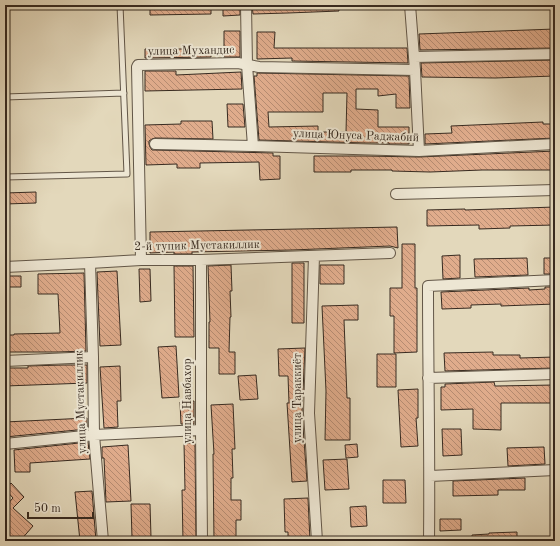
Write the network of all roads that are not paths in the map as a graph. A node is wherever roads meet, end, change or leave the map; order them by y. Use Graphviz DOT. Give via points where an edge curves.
graph roads {
  1 [pos="120,5"];
  2 [pos="246,5"];
  3 [pos="410,5"];
  4 [pos="555,54"];
  5 [pos="414,57"];
  6 [pos="247,65"];
  7 [pos="415,70"];
  8 [pos="124,93"];
  9 [pos="5,97"];
  10 [pos="156,144"];
  11 [pos="555,144"];
  12 [pos="253,146"];
  13 [pos="419,151"];
  14 [pos="5,178"];
  15 [pos="555,190"];
  16 [pos="396,194"];
  17 [pos="390,254"];
  18 [pos="314,256"];
  19 [pos="141,260"];
  20 [pos="201,260"];
  21 [pos="90,263"];
  22 [pos="5,266"];
  23 [pos="555,280"];
  24 [pos="93,357"];
  25 [pos="5,361"];
  26 [pos="555,374"];
  27 [pos="428,378"];
  28 [pos="201,430"];
  29 [pos="94,435"];
  30 [pos="5,444"];
  31 [pos="555,470"];
  32 [pos="430,476"];
  33 [pos="103,541"];
  34 [pos="202,541"];
  35 [pos="317,541"];
  36 [pos="429,541"];
  1 -- 8 [label="lane"];
  2 -- 6 [label="street"];
  3 -- 5 [label="street"];
  4 -- 5 [label="street"];
  5 -- 7 [label="street"];
  6 -- 7 [label="street, улица Мухандис" via="259,68"];
  6 -- 12 [label="street"];
  6 -- 19 [label="street, улица Мухандис" via="138,64"];
  7 -- 13 [label="street"];
  8 -- 9 [label="lane"];
  8 -- 14 [label="lane" via="127,174"];
  10 -- 12 [label="street, улица Юнуса Раджабий"];
  11 -- 13 [label="street, улица Юнуса Раджабий"];
  12 -- 13 [label="street, улица Юнуса Раджабий"];
  15 -- 16 [label="street"];
  17 -- 18 [label="street, 2-й тупик Мустакиллик"];
  18 -- 20 [label="street, 2-й тупик Мустакиллик"];
  18 -- 35 [label="street, улица Тараккиёт" via="309,413"];
  19 -- 20 [label="street, 2-й тупик Мустакиллик"];
  19 -- 21 [label="street, 2-й тупик Мустакиллик"];
  20 -- 28 [label="street, улица Навбахор"];
  21 -- 22 [label="street, 2-й тупик Мустакиллик"];
  21 -- 24 [label="street, улица Мустакиллик"];
  23 -- 27 [label="street" via="428,286"];
  24 -- 25 [label="street"];
  24 -- 29 [label="street, улица Мустакиллик"];
  26 -- 27 [label="street"];
  27 -- 32 [label="street"];
  28 -- 29 [label="street"];
  28 -- 34 [label="street, улица Навбахор"];
  29 -- 30 [label="street"];
  29 -- 33 [label="street, улица Мустакиллик"];
  31 -- 32 [label="street"];
  32 -- 36 [label="street"];
}
